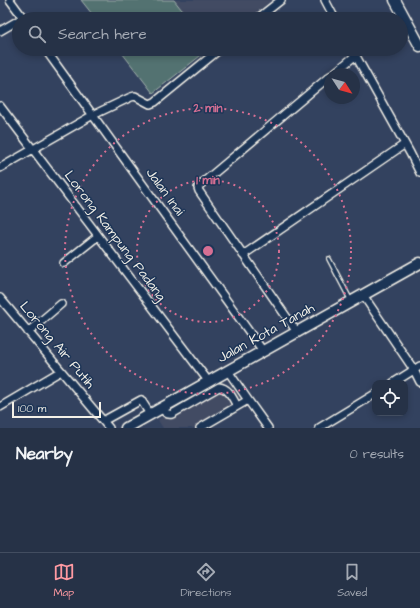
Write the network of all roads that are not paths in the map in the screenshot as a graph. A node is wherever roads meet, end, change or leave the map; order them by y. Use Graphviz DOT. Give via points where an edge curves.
graph roads {
  1 [pos="10,0"];
  2 [pos="281,0"];
  3 [pos="325,0"];
  4 [pos="395,0"];
  5 [pos="18,12"];
  6 [pos="266,12"];
  7 [pos="331,12"];
  8 [pos="402,12"];
  9 [pos="12,24"];
  10 [pos="408,24"];
  11 [pos="0,31"];
  12 [pos="420,46"];
  13 [pos="50,56"];
  14 [pos="211,56"];
  15 [pos="350,56"];
  16 [pos="356,56"];
  17 [pos="339,68"];
  18 [pos="324,81"];
  19 [pos="0,106"];
  20 [pos="93,115"];
  21 [pos="405,144"];
  22 [pos="33,150"];
  23 [pos="0,168"];
  24 [pos="420,173"];
  25 [pos="98,236"];
  26 [pos="243,255"];
  27 [pos="329,260"];
  28 [pos="64,263"];
  29 [pos="420,263"];
  30 [pos="363,295"];
  31 [pos="0,298"];
  32 [pos="352,302"];
  33 [pos="61,304"];
  34 [pos="28,332"];
  35 [pos="297,332"];
  36 [pos="263,351"];
  37 [pos="417,368"];
  38 [pos="61,371"];
  39 [pos="228,371"];
  40 [pos="398,380"];
  41 [pos="208,382"];
  42 [pos="420,382"];
  43 [pos="372,396"];
  44 [pos="248,400"];
  45 [pos="237,406"];
  46 [pos="0,407"];
  47 [pos="162,408"];
  48 [pos="150,414"];
  49 [pos="103,421"];
  50 [pos="109,428"];
  51 [pos="126,428"];
  52 [pos="200,428"];
  53 [pos="268,428"];
  54 [pos="318,428"];
  1 -- 5 [label="street"];
  2 -- 6 [label="street"];
  3 -- 7 [label="street"];
  4 -- 8 [label="street"];
  9 -- 11 [label="street"];
  10 -- 12 [label="street"];
  13 -- 20 [label="street, Jalan Inai"];
  14 -- 20 [label="street" via="155,102 150,104 133,96"];
  15 -- 17 [label="street"];
  16 -- 21 [label="street"];
  18 -- 26 [label="street" via="198,188"];
  19 -- 22 [label="street, Lorong Kampung Padang"];
  20 -- 22 [label="street"];
  20 -- 36 [label="street, Jalan Inai"];
  21 -- 24 [label="street"];
  21 -- 26 [label="street"];
  22 -- 23 [label="street"];
  22 -- 25 [label="street, Lorong Kampung Padang"];
  25 -- 28 [label="street"];
  25 -- 41 [label="street, Lorong Kampung Padang"];
  26 -- 35 [label="street"];
  27 -- 32 [label="lane"];
  29 -- 30 [label="street, Jalan Kota Tanah"];
  30 -- 32 [label="street, Jalan Kota Tanah"];
  30 -- 37 [label="street"];
  31 -- 34 [label="street, Lorong Air Putih"];
  32 -- 35 [label="street, Jalan Kota Tanah"];
  33 -- 34 [label="street"];
  34 -- 38 [label="street, Lorong Air Putih"];
  35 -- 36 [label="street, Jalan Kota Tanah"];
  36 -- 39 [label="street, Jalan Kota Tanah"];
  37 -- 40 [label="street"];
  37 -- 42 [label="street"];
  38 -- 46 [label="street"];
  38 -- 49 [label="street, Lorong Air Putih"];
  39 -- 41 [label="street, Jalan Kota Tanah"];
  39 -- 44 [label="street"];
  41 -- 47 [label="street, Jalan Kota Tanah"];
  43 -- 54 [label="street"];
  44 -- 45 [label="street"];
  44 -- 53 [label="street"];
  45 -- 47 [label="street" via="226,389 219,387 172,414 166,414"];
  45 -- 52 [label="street"];
  47 -- 48 [label="street, Jalan Kota Tanah"];
  48 -- 49 [label="street" via="140,400"];
  48 -- 51 [label="street, Jalan Kota Tanah"];
  49 -- 50 [label="street, Lorong Air Putih"];
}
